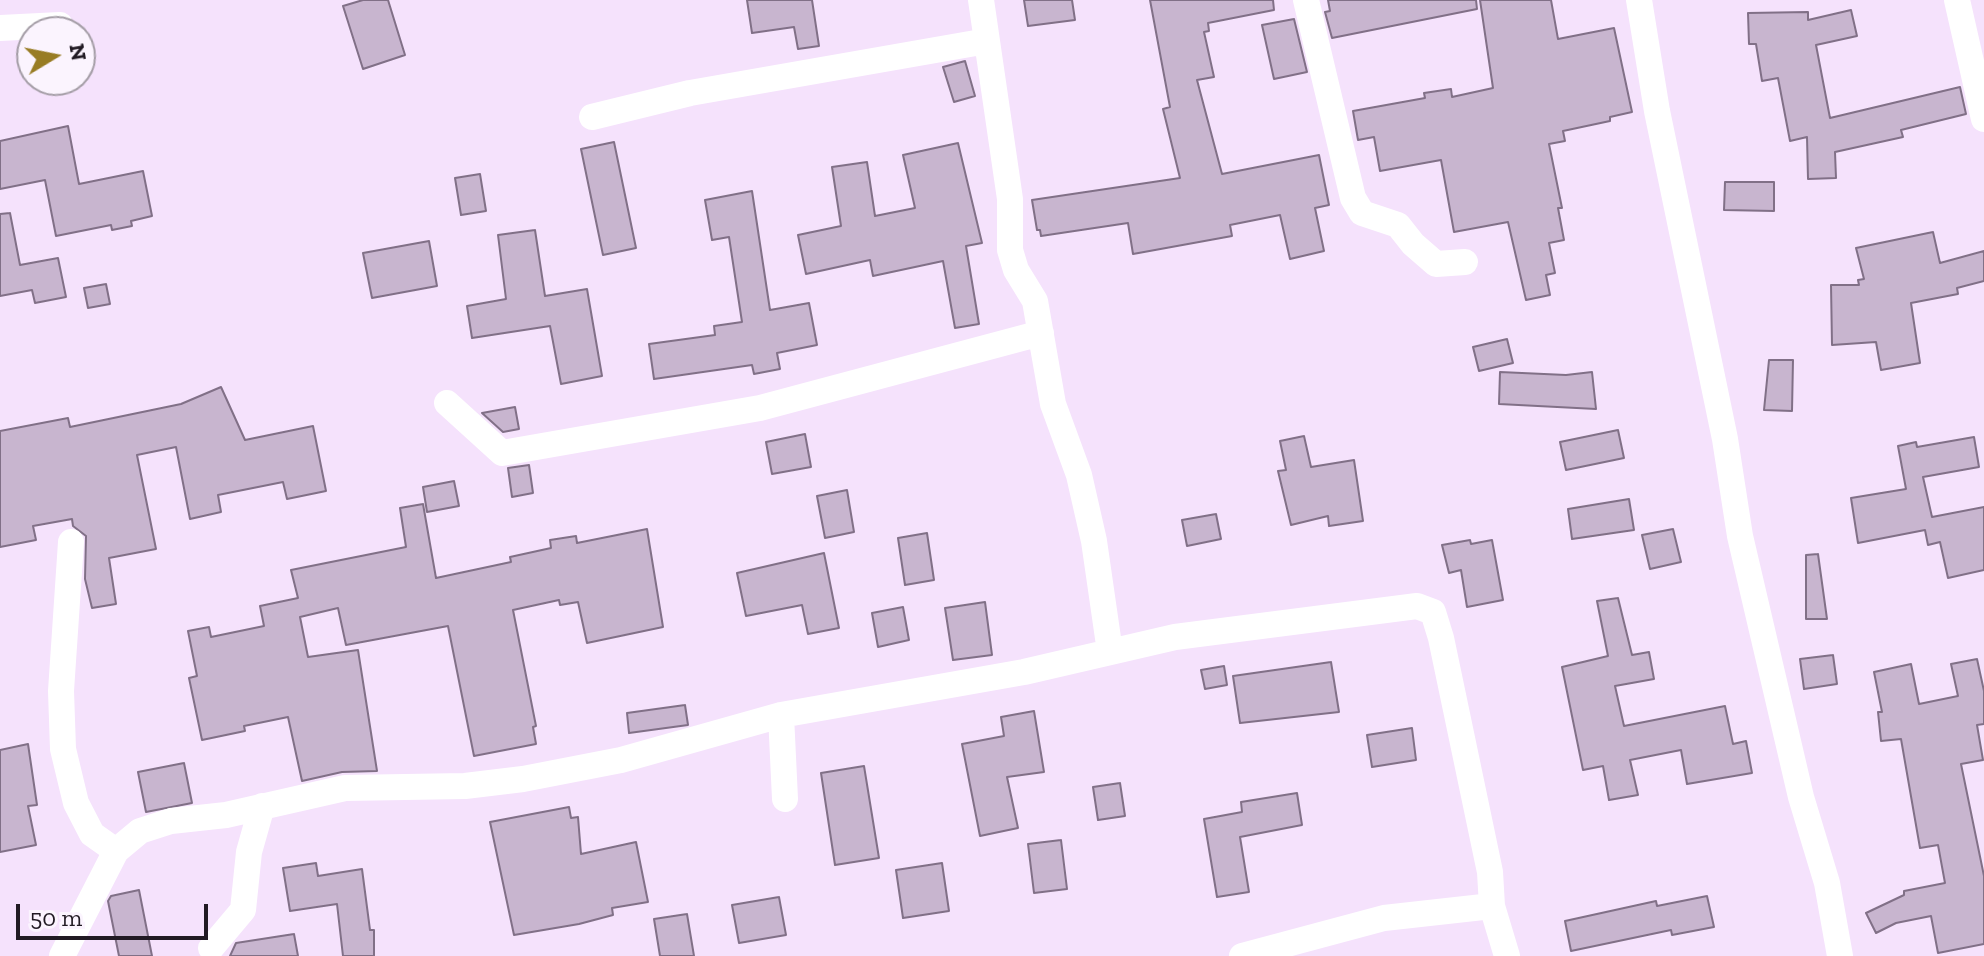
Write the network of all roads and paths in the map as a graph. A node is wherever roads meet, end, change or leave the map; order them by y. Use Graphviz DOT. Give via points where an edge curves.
graph roads {
  1 [pos="981,0"];
  2 [pos="1306,0"];
  3 [pos="1639,0"];
  4 [pos="1957,0"];
  5 [pos="987,41"];
  6 [pos="592,117"];
  7 [pos="1984,119"];
  8 [pos="1465,262"];
  9 [pos="1041,333"];
  10 [pos="447,403"];
  11 [pos="71,542"];
  12 [pos="1110,652"];
  13 [pos="781,715"];
  14 [pos="785,799"];
  15 [pos="262,806"];
  16 [pos="116,851"];
  17 [pos="1492,906"];
  18 [pos="211,948"];
  19 [pos="62,956"];
  20 [pos="1242,956"];
  21 [pos="1507,956"];
  22 [pos="1840,956"];
  1 -- 5 [label="street"];
  2 -- 8 [label="street" via="1353,198 1362,213 1398,225 1436,264"];
  3 -- 22 [label="street" via="1740,536 1801,797 1827,883"];
  4 -- 7 [label="street"];
  5 -- 6 [label="street" via="690,93"];
  5 -- 9 [label="street" via="1010,199 1010,250 1035,301"];
  9 -- 10 [label="street" via="760,408 502,453"];
  9 -- 12 [label="street" via="1053,404 1079,475 1094,541"];
  11 -- 16 [label="street" via="61,691 63,749 76,803 92,834"];
  12 -- 13 [label="street"];
  12 -- 17 [label="street" via="1175,637 1417,606 1433,612 1490,872"];
  13 -- 14 [label="street"];
  13 -- 15 [label="street" via="621,760 523,779 465,786 345,788"];
  15 -- 16 [label="street" via="171,821 140,831"];
  15 -- 18 [label="street" via="249,852 243,910"];
  16 -- 19 [label="street"];
  17 -- 20 [label="street" via="1384,918"];
  17 -- 21 [label="street"];
}
